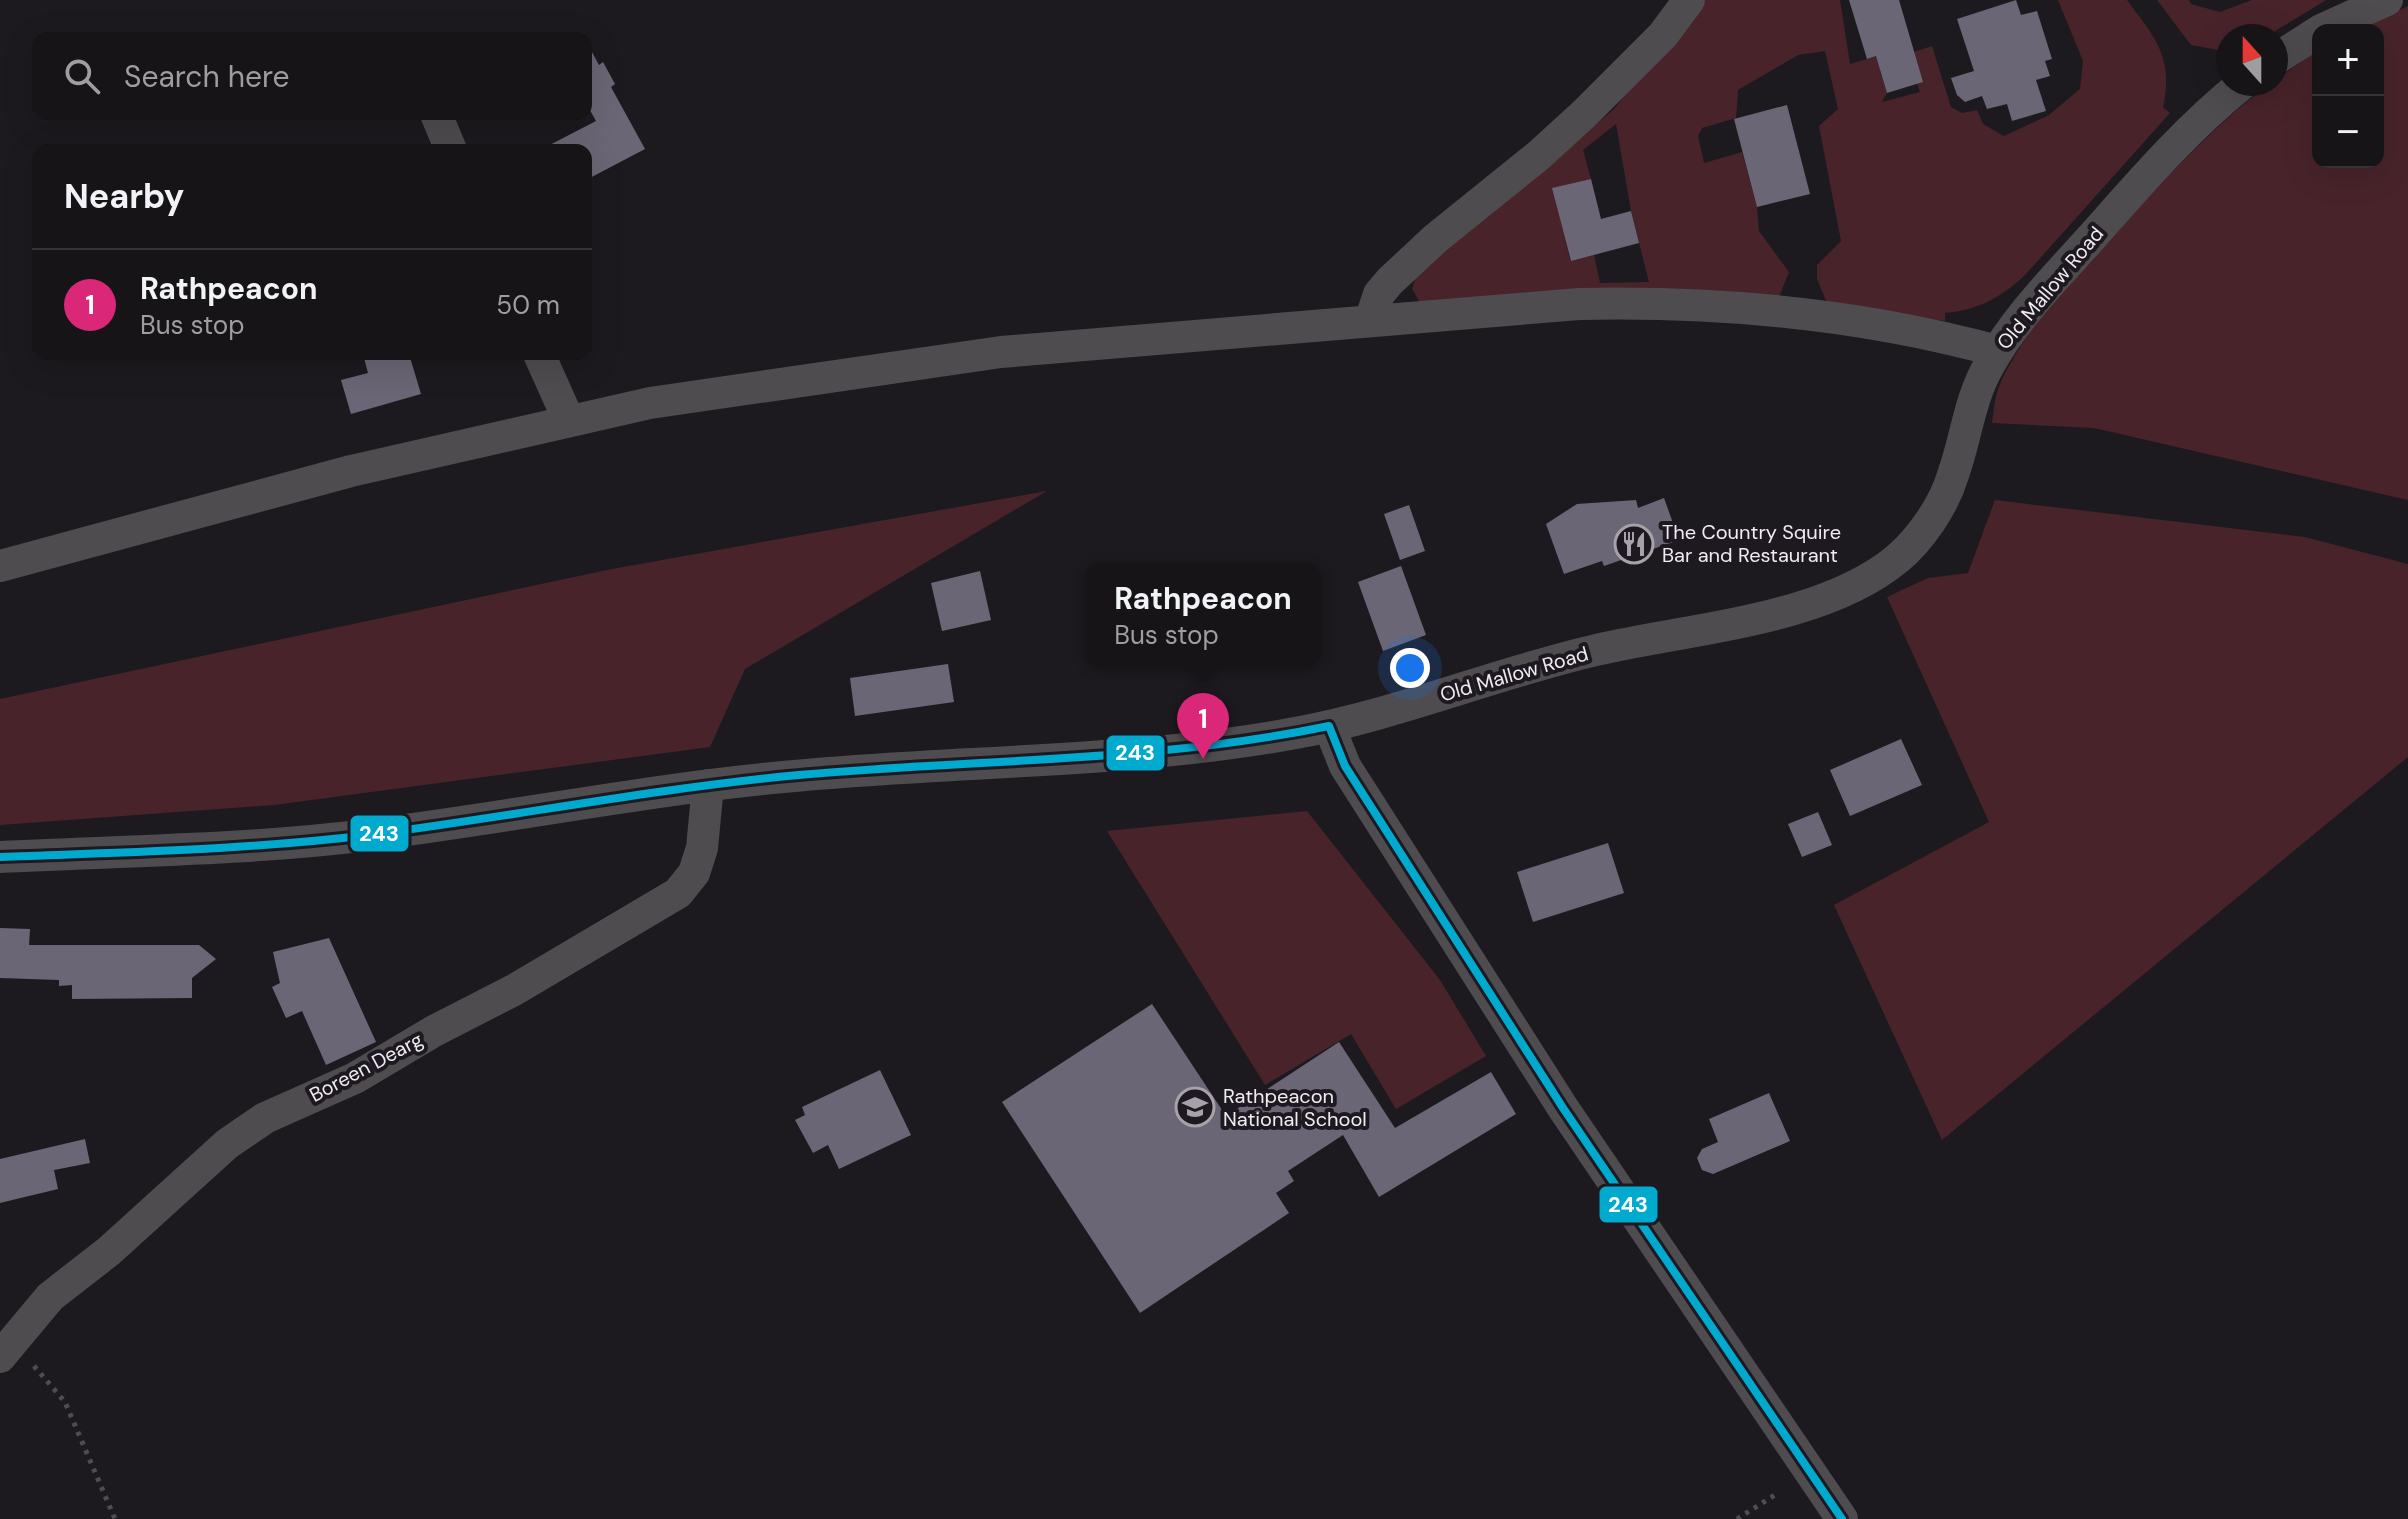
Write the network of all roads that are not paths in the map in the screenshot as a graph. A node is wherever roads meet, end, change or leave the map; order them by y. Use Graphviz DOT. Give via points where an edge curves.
graph roads {
  1 [pos="1689,0"];
  2 [pos="2387,0"];
  3 [pos="2335,24"];
  4 [pos="2312,36"];
  5 [pos="2288,51"];
  6 [pos="2227,96"];
  7 [pos="438,120"];
  8 [pos="448,144"];
  9 [pos="1370,321"];
  10 [pos="1997,351"];
  11 [pos="542,360"];
  12 [pos="569,421"];
  13 [pos="0,566"];
  14 [pos="1329,726"];
  15 [pos="708,785"];
  16 [pos="0,857"];
  17 [pos="6,1349"];
  18 [pos="1842,1519"];
  1 -- 9 [label="street" via="1663,35 1584,114 1390,281 1379,294"];
  2 -- 3 [label="street"];
  4 -- 5 [label="street"];
  6 -- 10 [label="street, Old Mallow Road" via="2163,158 2044,290"];
  7 -- 8 [label="street"];
  9 -- 10 [label="street" via="1654,303 1875,322"];
  9 -- 12 [label="street" via="1001,352 650,403"];
  10 -- 14 [label="street, Old Mallow Road" via="1973,398 1952,479 1925,528 1900,557 1860,584 1803,608 1566,657"];
  11 -- 12 [label="street"];
  12 -- 13 [label="street" via="351,471"];
  14 -- 15 [label="street, Old Mallow Road" via="1225,745"];
  14 -- 18 [label="street" via="1345,766 1563,1108"];
  15 -- 16 [label="street, Old Mallow Road" via="366,835"];
  15 -- 17 [label="street, Boreen Dearg" via="702,848 694,873 678,893 355,1078 265,1118 227,1144 50,1297"];
}
